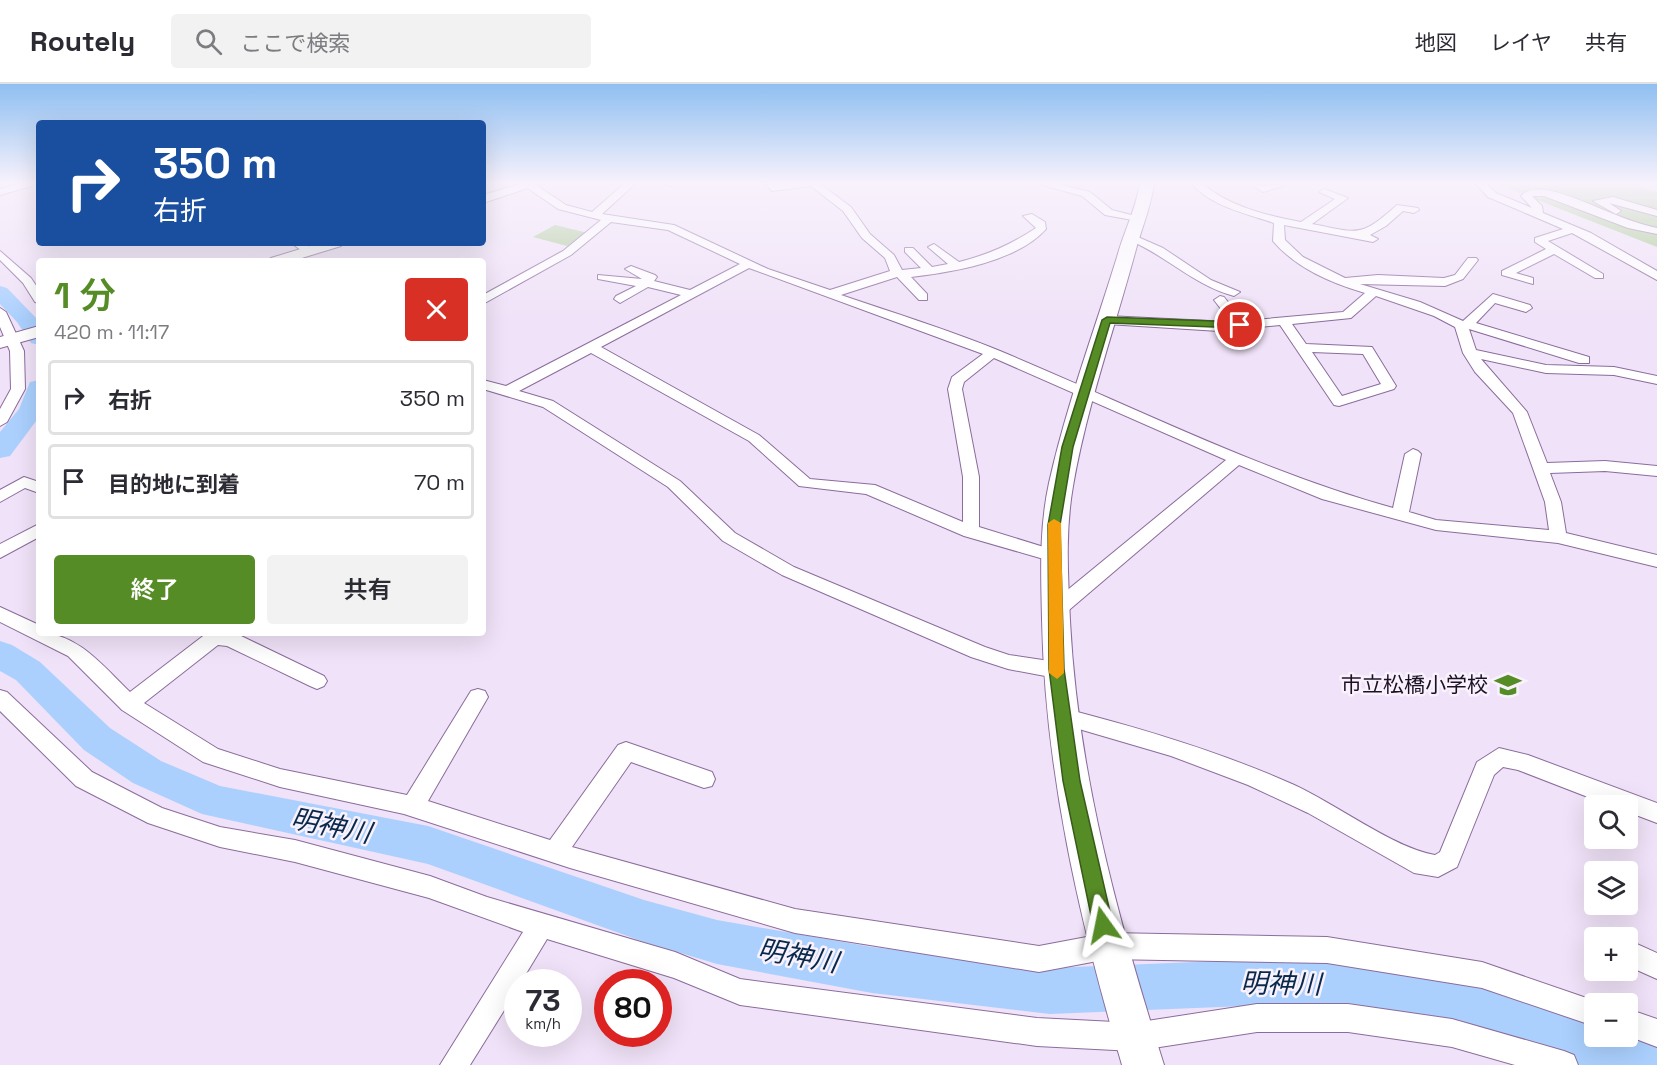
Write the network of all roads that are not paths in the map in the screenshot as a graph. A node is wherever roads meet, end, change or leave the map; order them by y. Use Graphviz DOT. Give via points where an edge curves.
graph roads {
  1 [pos="600,229"];
  2 [pos="674,229"];
  3 [pos="861,229"];
  4 [pos="1041,229"];
  5 [pos="1134,229"];
  6 [pos="1137,229"];
  7 [pos="1279,229"];
  8 [pos="1327,229"];
  9 [pos="1373,229"];
  10 [pos="1572,229"];
  11 [pos="1360,236"];
  12 [pos="1373,239"];
  13 [pos="303,247"];
  14 [pos="934,247"];
  15 [pos="1555,249"];
  16 [pos="909,250"];
  17 [pos="0,254"];
  18 [pos="286,258"];
  19 [pos="1472,260"];
  20 [pos="749,264"];
  21 [pos="959,267"];
  22 [pos="631,269"];
  23 [pos="930,271"];
  24 [pos="899,274"];
  25 [pos="1599,276"];
  26 [pos="1657,276"];
  27 [pos="602,277"];
  28 [pos="1529,281"];
  29 [pos="1341,282"];
  30 [pos="643,284"];
  31 [pos="1234,292"];
  32 [pos="36,294"];
  33 [pos="831,294"];
  34 [pos="1372,294"];
  35 [pos="692,295"];
  36 [pos="923,297"];
  37 [pos="486,298"];
  38 [pos="620,299"];
  39 [pos="1221,300"];
  40 [pos="1526,308"];
  41 [pos="0,312"];
  42 [pos="1107,320"];
  43 [pos="1284,321"];
  44 [pos="1240,325"];
  45 [pos="1464,325"];
  46 [pos="36,332"];
  47 [pos="11,340"];
  48 [pos="592,348"];
  49 [pos="1303,348"];
  50 [pos="993,353"];
  51 [pos="1470,353"];
  52 [pos="1584,360"];
  53 [pos="1657,380"];
  54 [pos="486,385"];
  55 [pos="508,391"];
  56 [pos="1084,391"];
  57 [pos="0,422"];
  58 [pos="1413,454"];
  59 [pos="1237,459"];
  60 [pos="1543,468"];
  61 [pos="1657,471"];
  62 [pos="36,487"];
  63 [pos="0,498"];
  64 [pos="1400,516"];
  65 [pos="36,532"];
  66 [pos="970,532"];
  67 [pos="1558,537"];
  68 [pos="0,552"];
  69 [pos="1054,556"];
  70 [pos="1657,561"];
  71 [pos="1055,611"];
  72 [pos="0,614"];
  73 [pos="36,632"];
  74 [pos="45,636"];
  75 [pos="1056,669"];
  76 [pos="317,681"];
  77 [pos="478,697"];
  78 [pos="0,698"];
  79 [pos="129,704"];
  80 [pos="1062,716"];
  81 [pos="704,779"];
  82 [pos="412,807"];
  83 [pos="1657,813"];
  84 [pos="555,852"];
  85 [pos="542,925"];
  86 [pos="1109,953"];
  87 [pos="1638,957"];
  88 [pos="1657,966"];
  89 [pos="1584,1009"];
  90 [pos="1638,1026"];
  91 [pos="1657,1033"];
  92 [pos="1135,1039"];
  93 [pos="454,1065"];
  94 [pos="1564,1065"];
  1 -- 37 [label="street"];
  2 -- 20 [label="street"];
  3 -- 24 [label="street" via="890,257"];
  4 -- 21 [label="street" via="1026,241"];
  5 -- 42 [label="highway"];
  6 -- 31 [label="street" via="1214,289"];
  7 -- 29 [label="street" via="1280,241 1299,260"];
  8 -- 11 [label="street"];
  9 -- 11 [label="street"];
  10 -- 15 [label="street" via="1539,240"];
  10 -- 26 [label="street"];
  11 -- 12 [label="street"];
  13 -- 18 [label="main road"];
  14 -- 21 [label="street"];
  15 -- 25 [label="street"];
  15 -- 28 [label="street" via="1506,273"];
  16 -- 23 [label="street"];
  17 -- 32 [label="street"];
  19 -- 29 [label="street" via="1459,277 1445,282"];
  20 -- 33 [label="street"];
  20 -- 35 [label="street"];
  21 -- 23 [label="street"];
  22 -- 30 [label="street" via="651,278"];
  23 -- 24 [label="street"];
  24 -- 33 [label="street"];
  24 -- 36 [label="street"];
  27 -- 30 [label="street"];
  29 -- 34 [label="street"];
  30 -- 35 [label="street" via="665,285"];
  30 -- 38 [label="street"];
  33 -- 50 [label="street"];
  34 -- 43 [label="street" via="1347,315"];
  34 -- 45 [label="street" via="1442,313"];
  35 -- 48 [label="street"];
  39 -- 44 [label="street"];
  40 -- 45 [label="street" via="1493,298"];
  41 -- 47 [label="street"];
  42 -- 44 [label="street"];
  42 -- 56 [label="highway"];
  43 -- 44 [label="street"];
  43 -- 49 [label="street"];
  45 -- 51 [label="street"];
  45 -- 52 [label="street"];
  46 -- 47 [label="main road"];
  47 -- 57 [label="street" via="17,351 18,389"];
  48 -- 55 [label="street"];
  48 -- 66 [label="street" via="754,438 805,483 869,489"];
  49 -- 49 [label="street" via="1339,402 1389,386 1367,350"];
  50 -- 56 [label="street"];
  50 -- 66 [label="street" via="957,380 955,389 975,502"];
  51 -- 53 [label="street" via="1546,369 1614,371"];
  51 -- 60 [label="street" via="1482,372 1520,412"];
  54 -- 55 [label="street"];
  55 -- 75 [label="street" via="548,404 674,484 729,537 788,572 978,652 1008,662"];
  56 -- 59 [label="street"];
  56 -- 69 [label="highway" via="1068,447 1054,525"];
  58 -- 64 [label="street"];
  59 -- 64 [label="street" via="1328,495"];
  59 -- 71 [label="street"];
  60 -- 61 [label="street" via="1605,466"];
  60 -- 67 [label="street"];
  62 -- 63 [label="street" via="24,482"];
  64 -- 67 [label="street" via="1436,525"];
  65 -- 68 [label="street"];
  66 -- 69 [label="street"];
  67 -- 70 [label="street"];
  69 -- 71 [label="highway"];
  71 -- 75 [label="highway"];
  72 -- 73 [label="street"];
  74 -- 79 [label="street" via="75,651"];
  75 -- 80 [label="highway"];
  76 -- 79 [label="street" via="230,639 214,638"];
  77 -- 82 [label="street"];
  78 -- 85 [label="street" via="84,779 156,816 220,837 295,851 430,887"];
  79 -- 82 [label="street" via="211,756 280,778"];
  80 -- 83 [label="street" via="1208,758 1285,791 1414,862 1438,866 1449,860 1485,769 1499,758 1520,761"];
  80 -- 86 [label="highway"];
  81 -- 84 [label="street" via="626,751"];
  82 -- 84 [label="street"];
  84 -- 86 [label="street" via="795,921 1039,959"];
  85 -- 92 [label="street" via="675,965 740,992 1037,1032"];
  85 -- 93 [label="street"];
  86 -- 89 [label="street" via="1327,950 1482,975"];
  86 -- 92 [label="highway"];
  87 -- 88 [label="street"];
  90 -- 91 [label="street"];
  92 -- 94 [label="street" via="1257,1017 1348,1018 1452,1033"];
}
